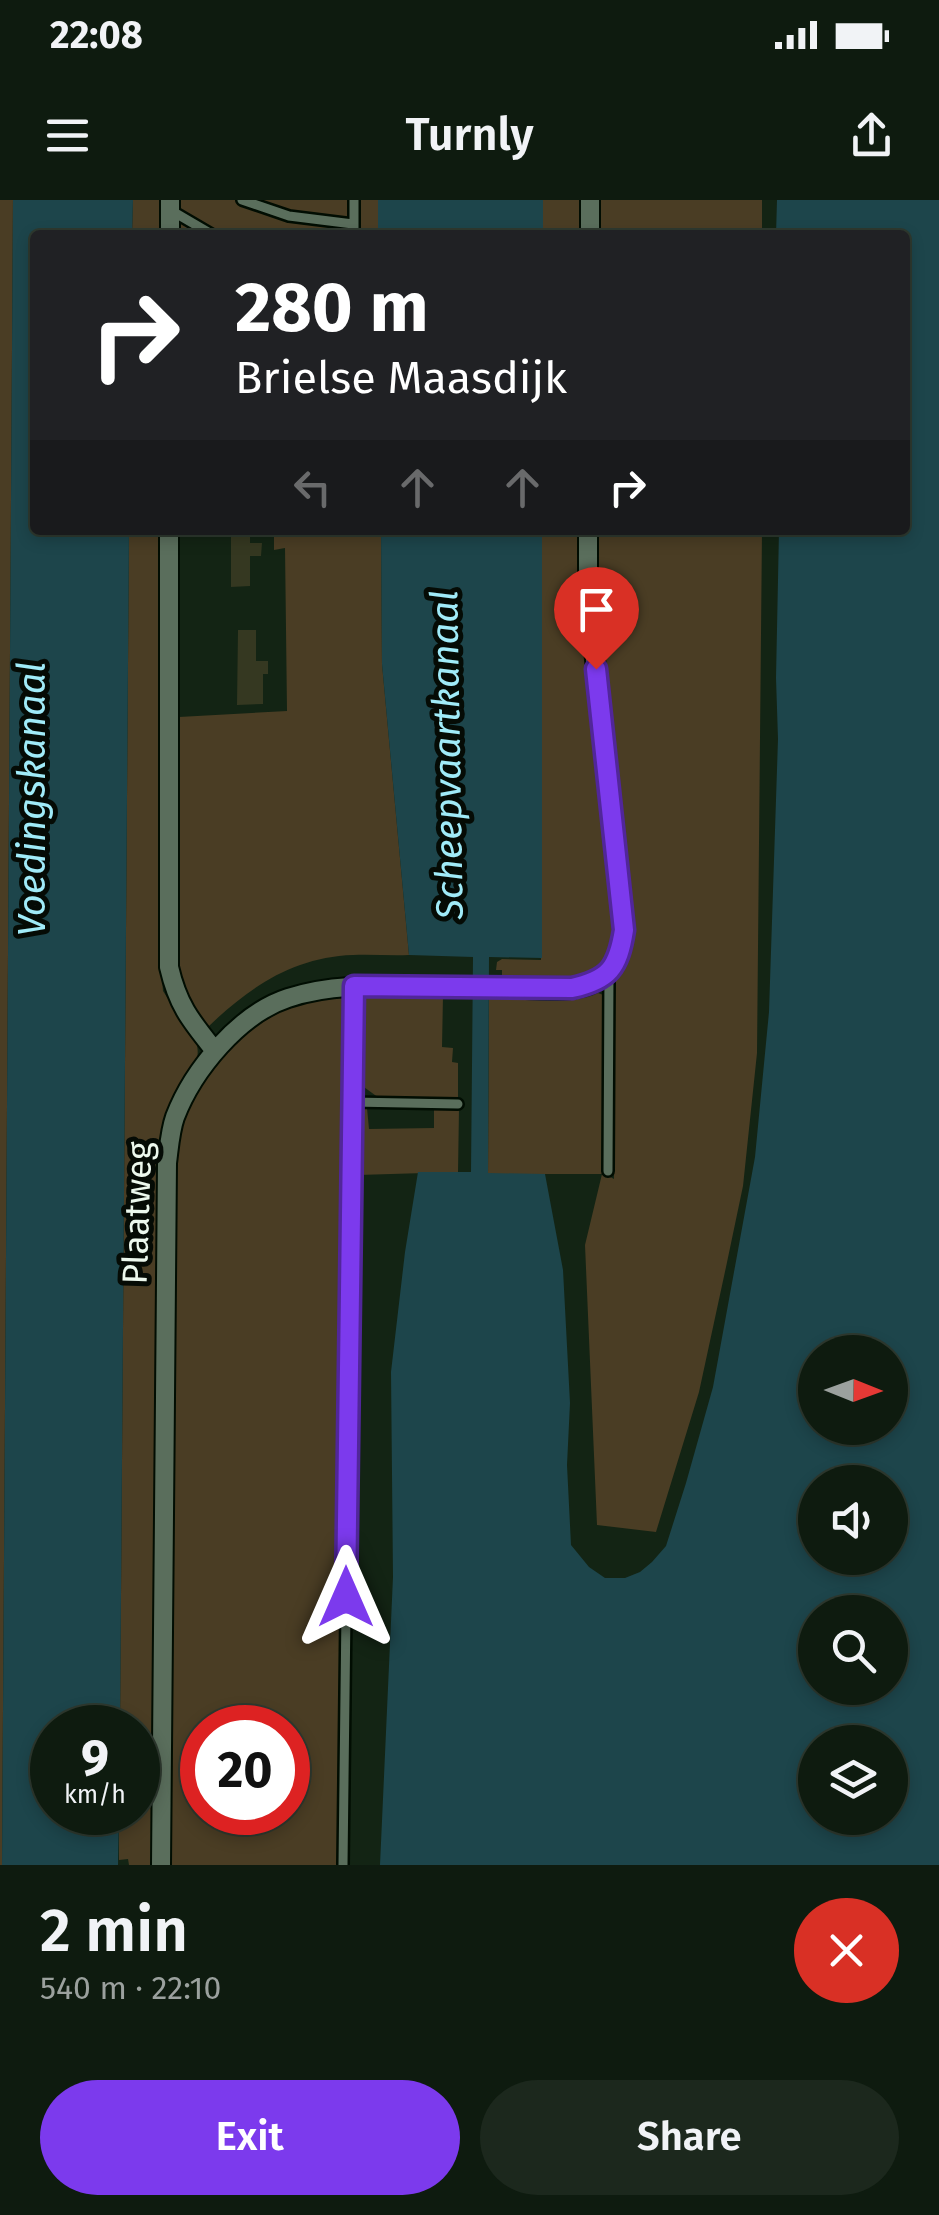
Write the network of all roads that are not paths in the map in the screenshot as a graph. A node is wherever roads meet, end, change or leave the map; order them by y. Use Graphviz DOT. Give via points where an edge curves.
graph roads {
  1 [pos="242,200"];
  2 [pos="354,200"];
  3 [pos="590,200"];
  4 [pos="170,205"];
  5 [pos="206,230"];
  6 [pos="354,230"];
  7 [pos="590,230"];
  8 [pos="169,535"];
  9 [pos="588,535"];
  10 [pos="609,973"];
  11 [pos="354,986"];
  12 [pos="215,1051"];
  13 [pos="352,1102"];
  14 [pos="458,1104"];
  15 [pos="608,1171"];
  16 [pos="162,1865"];
  17 [pos="343,1865"];
  1 -- 6 [label="lane"];
  2 -- 6 [label="lane"];
  3 -- 7 [label="street"];
  4 -- 5 [label="lane"];
  8 -- 12 [label="street" via="168,967 185,1013"];
  9 -- 10 [label="street" via="588,594 624,930"];
  10 -- 11 [label="street, Plaatweg" via="572,988"];
  10 -- 15 [label="lane"];
  11 -- 12 [label="street, Plaatweg" via="285,998"];
  11 -- 13 [label="lane"];
  12 -- 16 [label="street, Plaatweg" via="174,1120 167,1163"];
  13 -- 14 [label="lane"];
  13 -- 17 [label="lane"];
}
